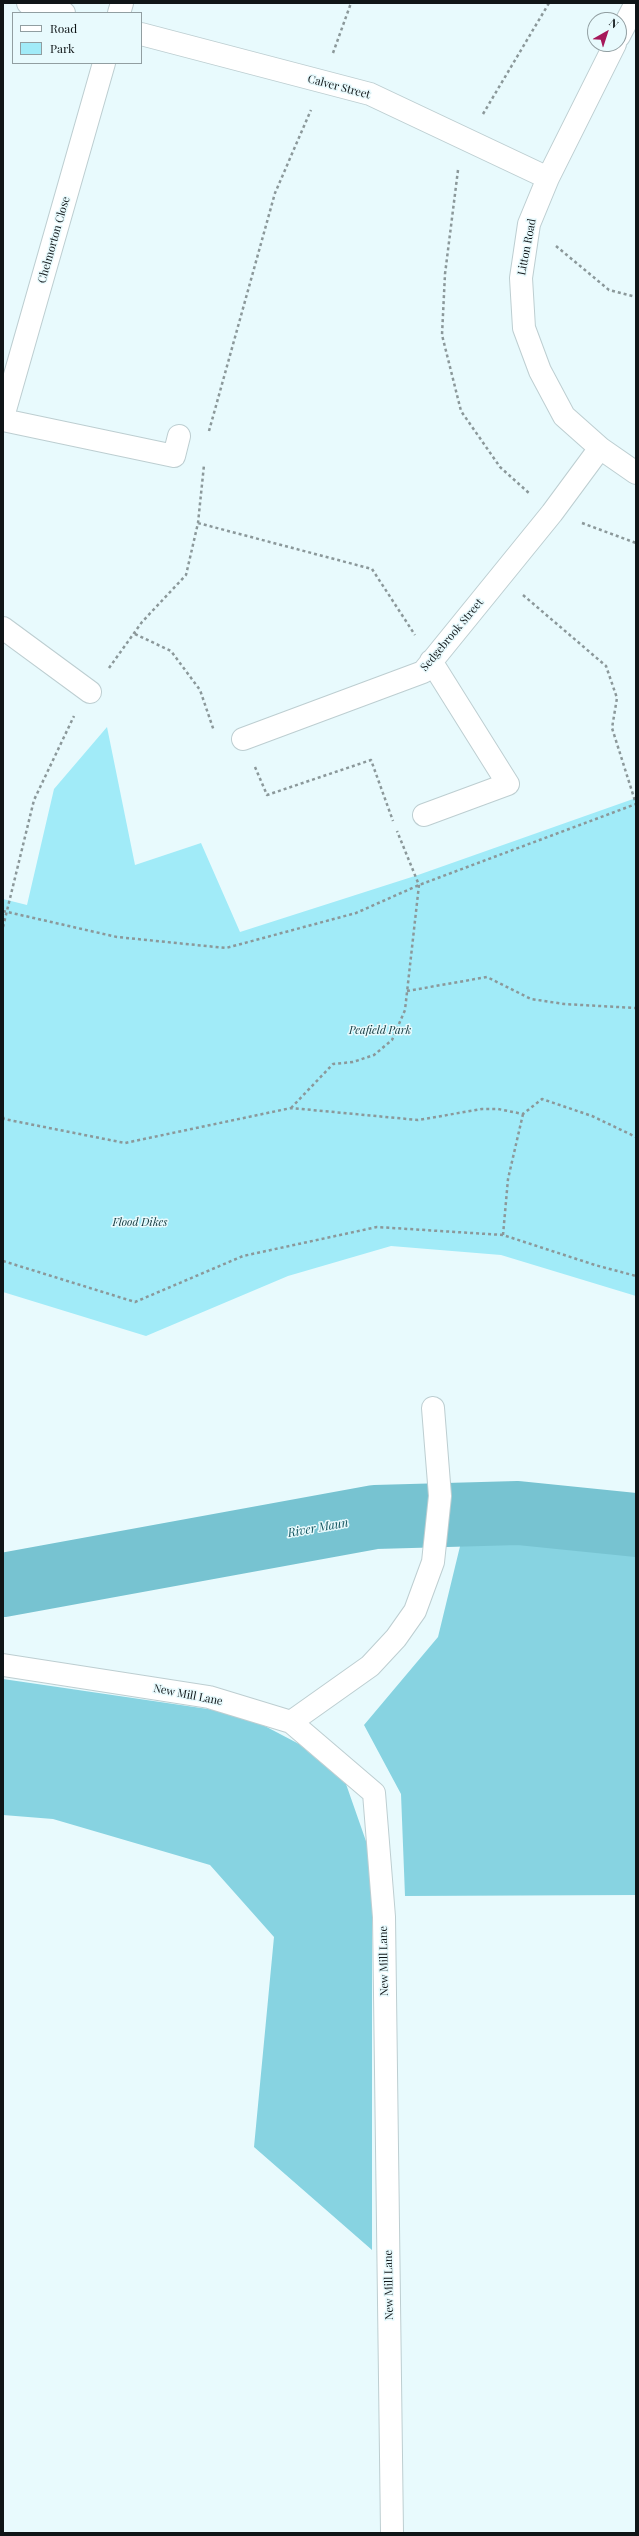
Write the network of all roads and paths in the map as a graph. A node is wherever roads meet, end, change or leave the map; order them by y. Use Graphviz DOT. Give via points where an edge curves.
graph roads {
  1 [pos="28,3"];
  2 [pos="548,3"];
  3 [pos="636,3"];
  4 [pos="60,12"];
  5 [pos="627,20"];
  6 [pos="142,34"];
  7 [pos="611,52"];
  8 [pos="104,64"];
  9 [pos="467,140"];
  10 [pos="548,178"];
  11 [pos="529,224"];
  12 [pos="636,297"];
  13 [pos="3,416"];
  14 [pos="3,420"];
  15 [pos="179,436"];
  16 [pos="600,448"];
  17 [pos="636,473"];
  18 [pos="552,513"];
  19 [pos="198,523"];
  20 [pos="636,543"];
  21 [pos="501,576"];
  22 [pos="3,628"];
  23 [pos="135,634"];
  24 [pos="431,662"];
  25 [pos="90,692"];
  26 [pos="215,735"];
  27 [pos="243,739"];
  28 [pos="636,804"];
  29 [pos="424,815"];
  30 [pos="419,885"];
  31 [pos="3,911"];
  32 [pos="407,991"];
  33 [pos="636,1008"];
  34 [pos="291,1108"];
  35 [pos="523,1114"];
  36 [pos="3,1119"];
  37 [pos="636,1138"];
  38 [pos="503,1235"];
  39 [pos="3,1261"];
  40 [pos="636,1276"];
  41 [pos="433,1408"];
  42 [pos="3,1665"];
  43 [pos="291,1722"];
  44 [pos="392,2533"];
  1 -- 4 [label="street"];
  2 -- 9 [label="path"];
  3 -- 5 [label="street"];
  6 -- 9 [label="street, Calver Street" via="370,94"];
  7 -- 10 [label="street, Litton Road"];
  8 -- 13 [label="street, Chelmorton Close"];
  9 -- 10 [label="street, Calver Street"];
  9 -- 18 [label="path" via="459,165 445,274 442,335 460,411 500,467"];
  10 -- 11 [label="street, Litton Road"];
  11 -- 12 [label="path" via="609,290"];
  11 -- 16 [label="street, Litton Road" via="521,278 524,328 540,371 564,416"];
  14 -- 15 [label="street" via="174,456"];
  16 -- 17 [label="street, Litton Road"];
  16 -- 18 [label="street, Sedgebrook Street"];
  18 -- 20 [label="path"];
  18 -- 21 [label="street, Sedgebrook Street"];
  19 -- 24 [label="path" via="372,569"];
  21 -- 24 [label="street, Sedgebrook Street"];
  21 -- 28 [label="path" via="606,666 617,698 612,728"];
  22 -- 25 [label="street"];
  23 -- 26 [label="path" via="171,651 200,690"];
  24 -- 27 [label="street, Sedgebrook Street" via="423,672"];
  24 -- 29 [label="street" via="508,784"];
  27 -- 30 [label="path" via="267,795 371,760"];
  28 -- 30 [label="path"];
  30 -- 31 [label="path" via="356,913 226,948 117,937"];
  30 -- 32 [label="path"];
  32 -- 33 [label="path" via="487,977 531,999 564,1004"];
  32 -- 34 [label="path" via="405,1010 392,1040 374,1055 353,1062 333,1064"];
  34 -- 35 [label="path" via="418,1120 482,1109"];
  34 -- 36 [label="path" via="125,1143"];
  35 -- 37 [label="path" via="542,1099 592,1116"];
  35 -- 38 [label="path" via="508,1179"];
  38 -- 39 [label="path" via="377,1227 243,1256 135,1302"];
  38 -- 40 [label="path"];
  41 -- 43 [label="street" via="440,1496 433,1562 415,1611 396,1638 370,1666"];
  42 -- 43 [label="street, New Mill Lane" via="208,1697"];
  43 -- 44 [label="street, New Mill Lane" via="374,1793 384,1917"];
}
